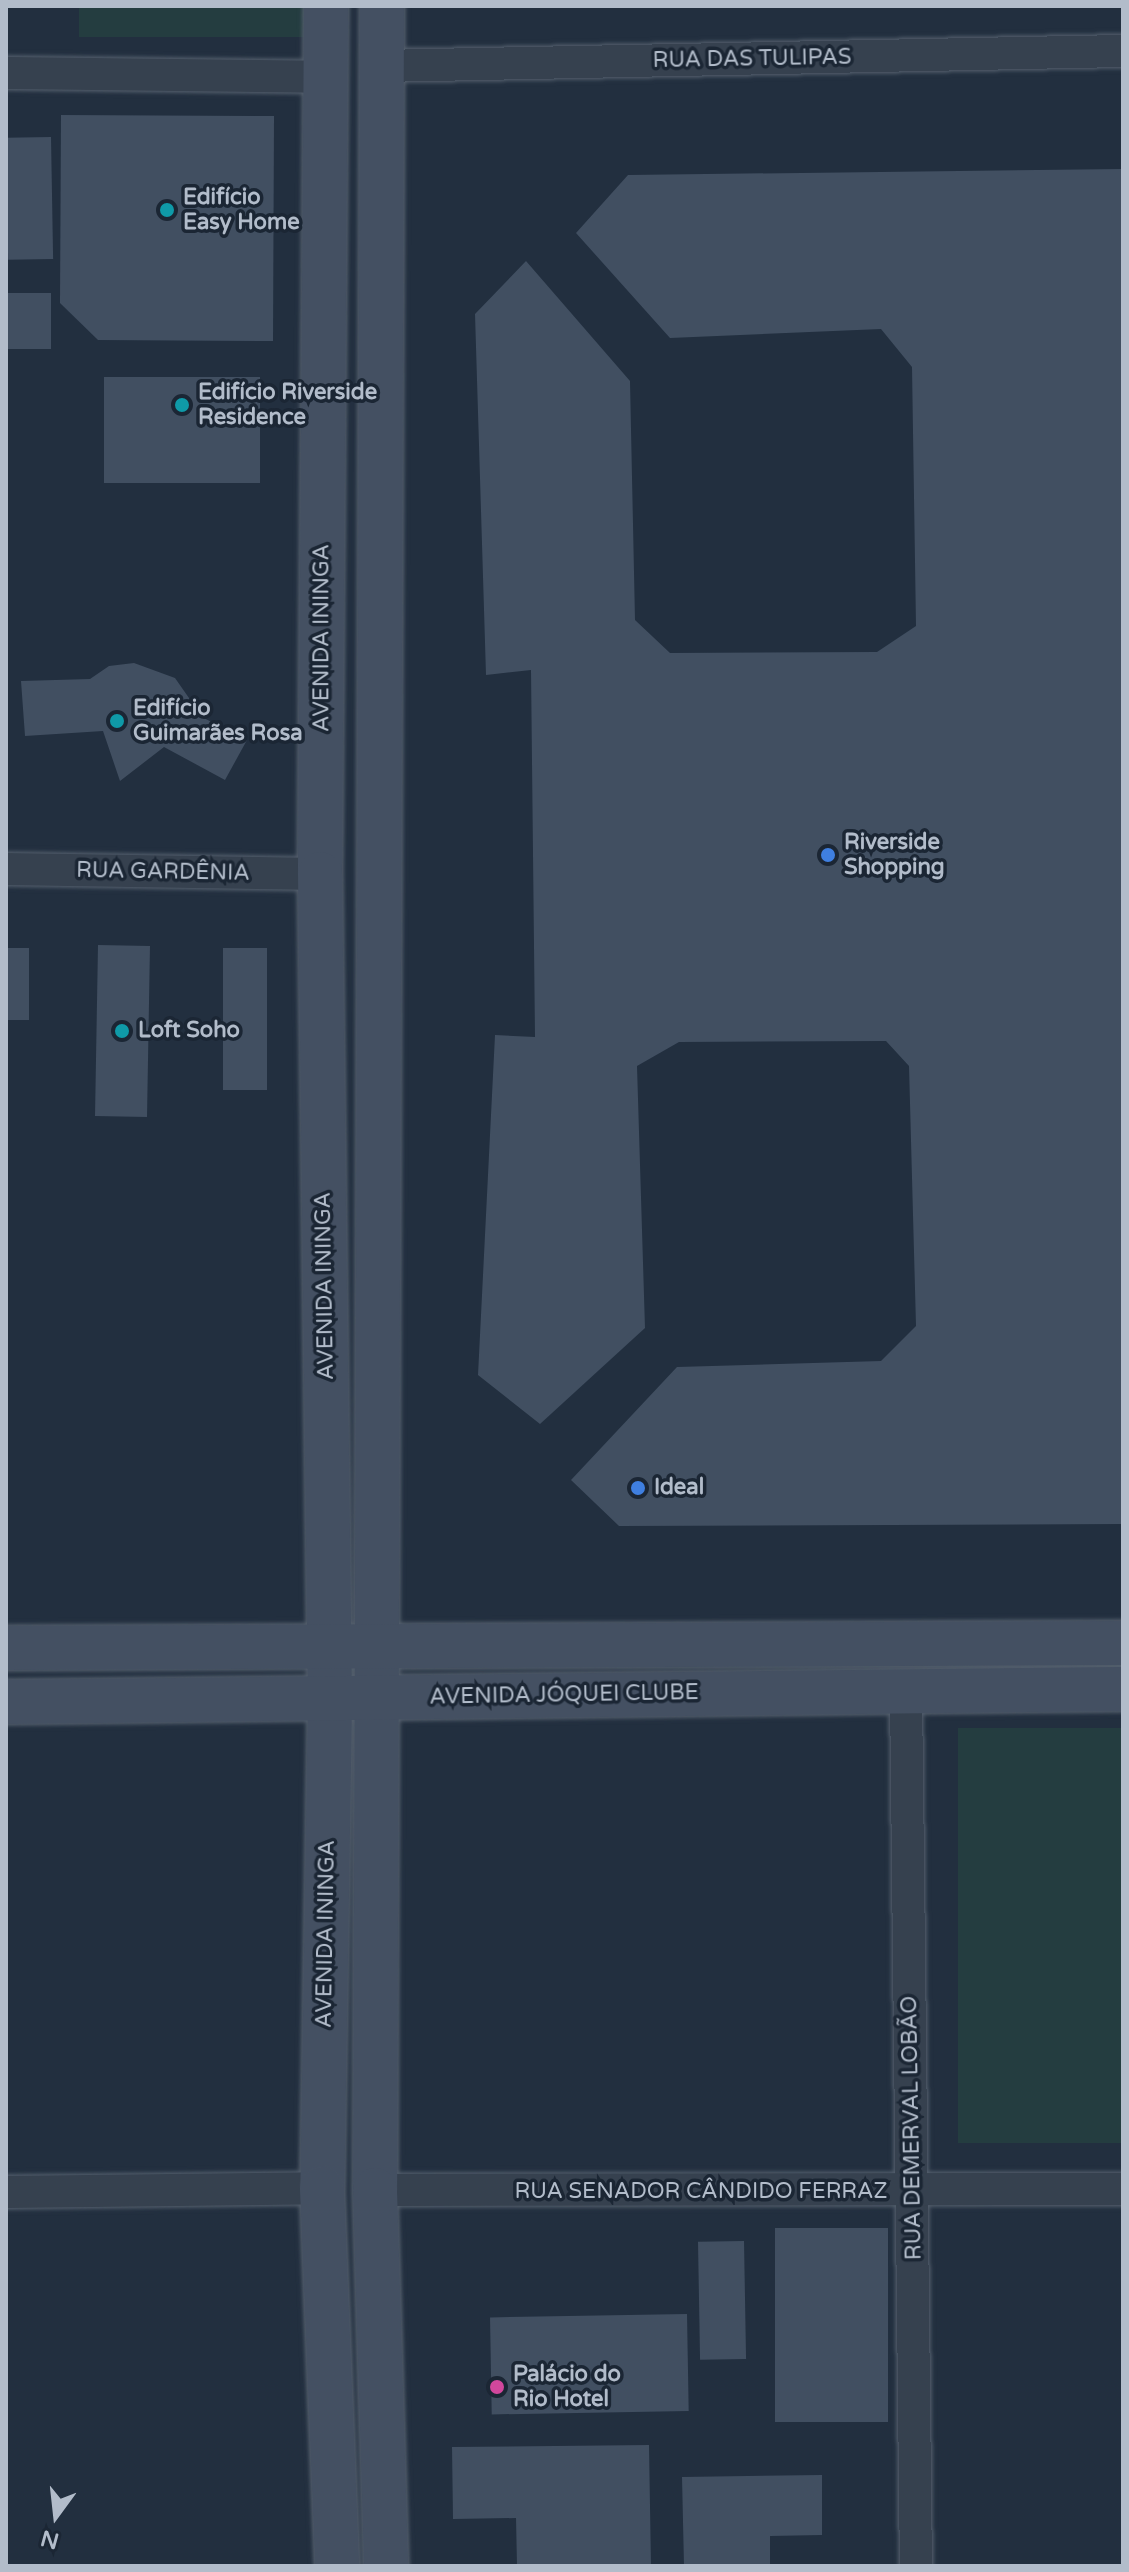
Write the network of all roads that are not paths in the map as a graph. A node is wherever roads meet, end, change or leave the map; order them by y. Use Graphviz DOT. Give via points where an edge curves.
graph roads {
  1 [pos="326,6"];
  2 [pos="382,6"];
  3 [pos="1123,51"];
  4 [pos="381,66"];
  5 [pos="6,73"];
  6 [pos="325,77"];
  7 [pos="6,869"];
  8 [pos="320,874"];
  9 [pos="1123,1643"];
  10 [pos="379,1644"];
  11 [pos="329,1645"];
  12 [pos="6,1648"];
  13 [pos="1123,1689"];
  14 [pos="906,1691"];
  15 [pos="380,1697"];
  16 [pos="330,1699"];
  17 [pos="6,1702"];
  18 [pos="322,2188"];
  19 [pos="1123,2189"];
  20 [pos="375,2190"];
  21 [pos="6,2192"];
  22 [pos="913,2193"];
  23 [pos="337,2566"];
  24 [pos="386,2566"];
  25 [pos="916,2566"];
  1 -- 6 [label="main road, AVENIDA ININGA"];
  2 -- 4 [label="main road"];
  3 -- 4 [label="street, RUA DAS TULIPAS"];
  4 -- 10 [label="main road" via="375,1158"];
  5 -- 6 [label="street"];
  6 -- 8 [label="main road, AVENIDA ININGA"];
  7 -- 8 [label="street, RUA GARDÊNIA"];
  8 -- 11 [label="main road, AVENIDA ININGA"];
  9 -- 10 [label="main road"];
  10 -- 11 [label="main road"];
  10 -- 15 [label="main road"];
  11 -- 12 [label="main road"];
  11 -- 16 [label="main road, AVENIDA ININGA"];
  13 -- 14 [label="main road, AVENIDA JÓQUEI CLUBE"];
  14 -- 15 [label="main road, AVENIDA JÓQUEI CLUBE"];
  14 -- 22 [label="street, RUA DEMERVAL LOBÃO"];
  15 -- 16 [label="main road, AVENIDA JÓQUEI CLUBE"];
  15 -- 20 [label="main road"];
  16 -- 17 [label="main road, AVENIDA JÓQUEI CLUBE"];
  16 -- 18 [label="main road, AVENIDA ININGA"];
  18 -- 21 [label="street"];
  18 -- 23 [label="main road, AVENIDA ININGA"];
  19 -- 22 [label="street, RUA SENADOR CÂNDIDO FERRAZ"];
  20 -- 22 [label="street, RUA SENADOR CÂNDIDO FERRAZ"];
  20 -- 24 [label="main road"];
  22 -- 25 [label="street, RUA DEMERVAL LOBÃO"];
}
